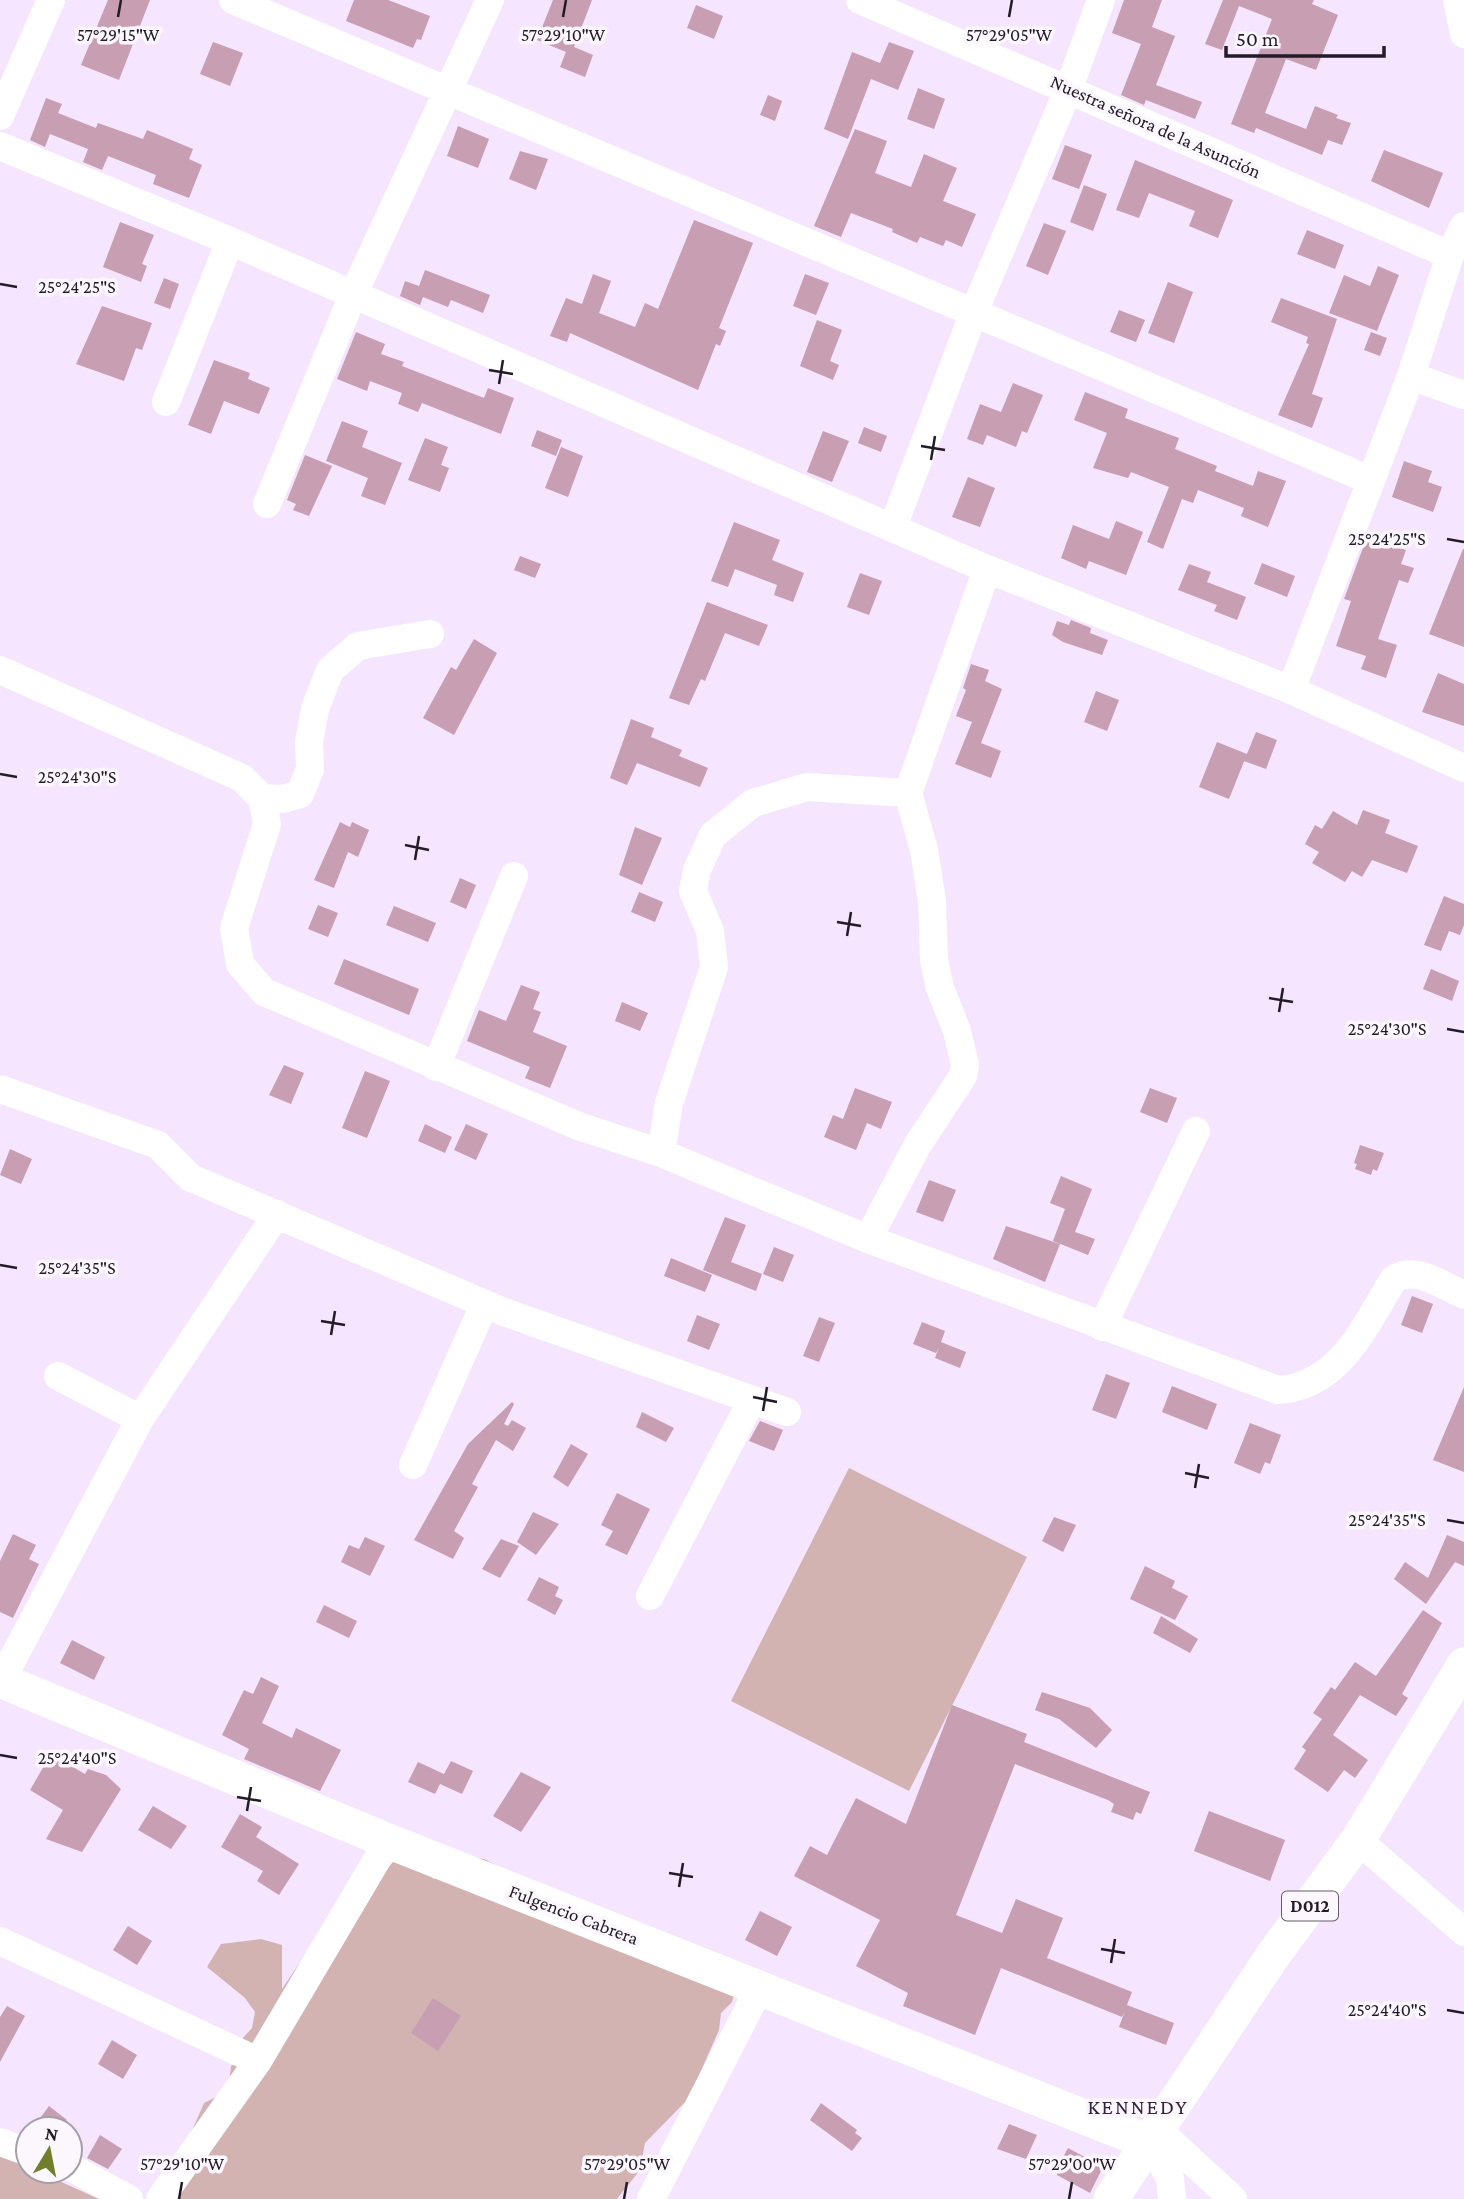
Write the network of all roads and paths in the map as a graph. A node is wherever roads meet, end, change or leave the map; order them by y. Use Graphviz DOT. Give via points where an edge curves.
graph roads {
  1 [pos="51,0"];
  2 [pos="233,0"];
  3 [pos="490,0"];
  4 [pos="860,0"];
  5 [pos="1101,0"];
  6 [pos="1457,0"];
  7 [pos="1464,34"];
  8 [pos="1069,88"];
  9 [pos="450,90"];
  10 [pos="0,116"];
  11 [pos="0,146"];
  12 [pos="1464,226"];
  13 [pos="230,241"];
  14 [pos="1450,255"];
  15 [pos="353,295"];
  16 [pos="974,312"];
  17 [pos="1411,376"];
  18 [pos="1464,395"];
  19 [pos="166,402"];
  20 [pos="1370,480"];
  21 [pos="267,504"];
  22 [pos="893,527"];
  23 [pos="988,569"];
  24 [pos="430,634"];
  25 [pos="0,670"];
  26 [pos="1291,690"];
  27 [pos="1464,768"];
  28 [pos="908,793"];
  29 [pos="262,798"];
  30 [pos="513,876"];
  31 [pos="436,1067"];
  32 [pos="0,1089"];
  33 [pos="1196,1131"];
  34 [pos="661,1153"];
  35 [pos="276,1214"];
  36 [pos="868,1239"];
  37 [pos="1464,1295"];
  38 [pos="484,1305"];
  39 [pos="1102,1327"];
  40 [pos="58,1376"];
  41 [pos="752,1400"];
  42 [pos="788,1412"];
  43 [pos="140,1419"];
  44 [pos="412,1465"];
  45 [pos="650,1596"];
  46 [pos="1464,1665"];
  47 [pos="0,1680"];
  48 [pos="1358,1840"];
  49 [pos="388,1841"];
  50 [pos="1464,1932"];
  51 [pos="0,1941"];
  52 [pos="760,1987"];
  53 [pos="258,2061"];
  54 [pos="1154,2136"];
  55 [pos="84,2175"];
  56 [pos="129,2199"];
  57 [pos="160,2199"];
  58 [pos="651,2199"];
  59 [pos="1111,2199"];
  60 [pos="1172,2199"];
  61 [pos="1233,2199"];
  1 -- 10 [label="street"];
  2 -- 9 [label="street"];
  3 -- 9 [label="street"];
  4 -- 8 [label="street, Nuestra señora de la Asunción"];
  5 -- 8 [label="street"];
  6 -- 7 [label="street"];
  8 -- 14 [label="street, Nuestra señora de la Asunción"];
  8 -- 16 [label="street"];
  9 -- 15 [label="street"];
  9 -- 16 [label="street"];
  11 -- 13 [label="street"];
  12 -- 14 [label="street"];
  13 -- 15 [label="street"];
  13 -- 19 [label="street"];
  14 -- 17 [label="street"];
  15 -- 21 [label="street"];
  15 -- 22 [label="street"];
  16 -- 20 [label="street"];
  16 -- 22 [label="street"];
  17 -- 18 [label="street"];
  17 -- 20 [label="street"];
  20 -- 26 [label="street"];
  22 -- 23 [label="street"];
  23 -- 26 [label="street"];
  23 -- 28 [label="street"];
  24 -- 29 [label="street" via="358,646 330,670 315,709 310,769 300,794"];
  25 -- 29 [label="street" via="242,778"];
  26 -- 27 [label="street"];
  28 -- 34 [label="street" via="807,787 752,803 713,835 693,891 710,931 714,967 669,1104"];
  28 -- 36 [label="street" via="923,850 940,988 964,1065 962,1076 917,1146"];
  29 -- 31 [label="street" via="267,824 234,928 240,964 264,992"];
  30 -- 31 [label="street"];
  31 -- 34 [label="street" via="580,1127"];
  32 -- 35 [label="street" via="158,1145 191,1178"];
  33 -- 39 [label="street"];
  34 -- 36 [label="street"];
  35 -- 38 [label="street"];
  35 -- 43 [label="street"];
  36 -- 39 [label="street"];
  37 -- 39 [label="street" via="1411,1272 1401,1273 1340,1361 1299,1389 1279,1390"];
  38 -- 41 [label="street"];
  38 -- 44 [label="street"];
  40 -- 43 [label="street"];
  41 -- 42 [label="street"];
  41 -- 45 [label="street"];
  43 -- 47 [label="street"];
  46 -- 48 [label="main road, D012"];
  47 -- 49 [label="main road, Fulgencio Cabrera"];
  48 -- 50 [label="street"];
  48 -- 54 [label="main road, D012" via="1274,1954"];
  49 -- 52 [label="main road, Fulgencio Cabrera"];
  49 -- 53 [label="street"];
  51 -- 53 [label="street"];
  52 -- 54 [label="main road, Fulgencio Cabrera"];
  52 -- 58 [label="street"];
  53 -- 57 [label="street"];
  54 -- 59 [label="main road, D012"];
  54 -- 60 [label="street" via="1170,2178"];
  54 -- 61 [label="street"];
  55 -- 56 [label="street"];
}
